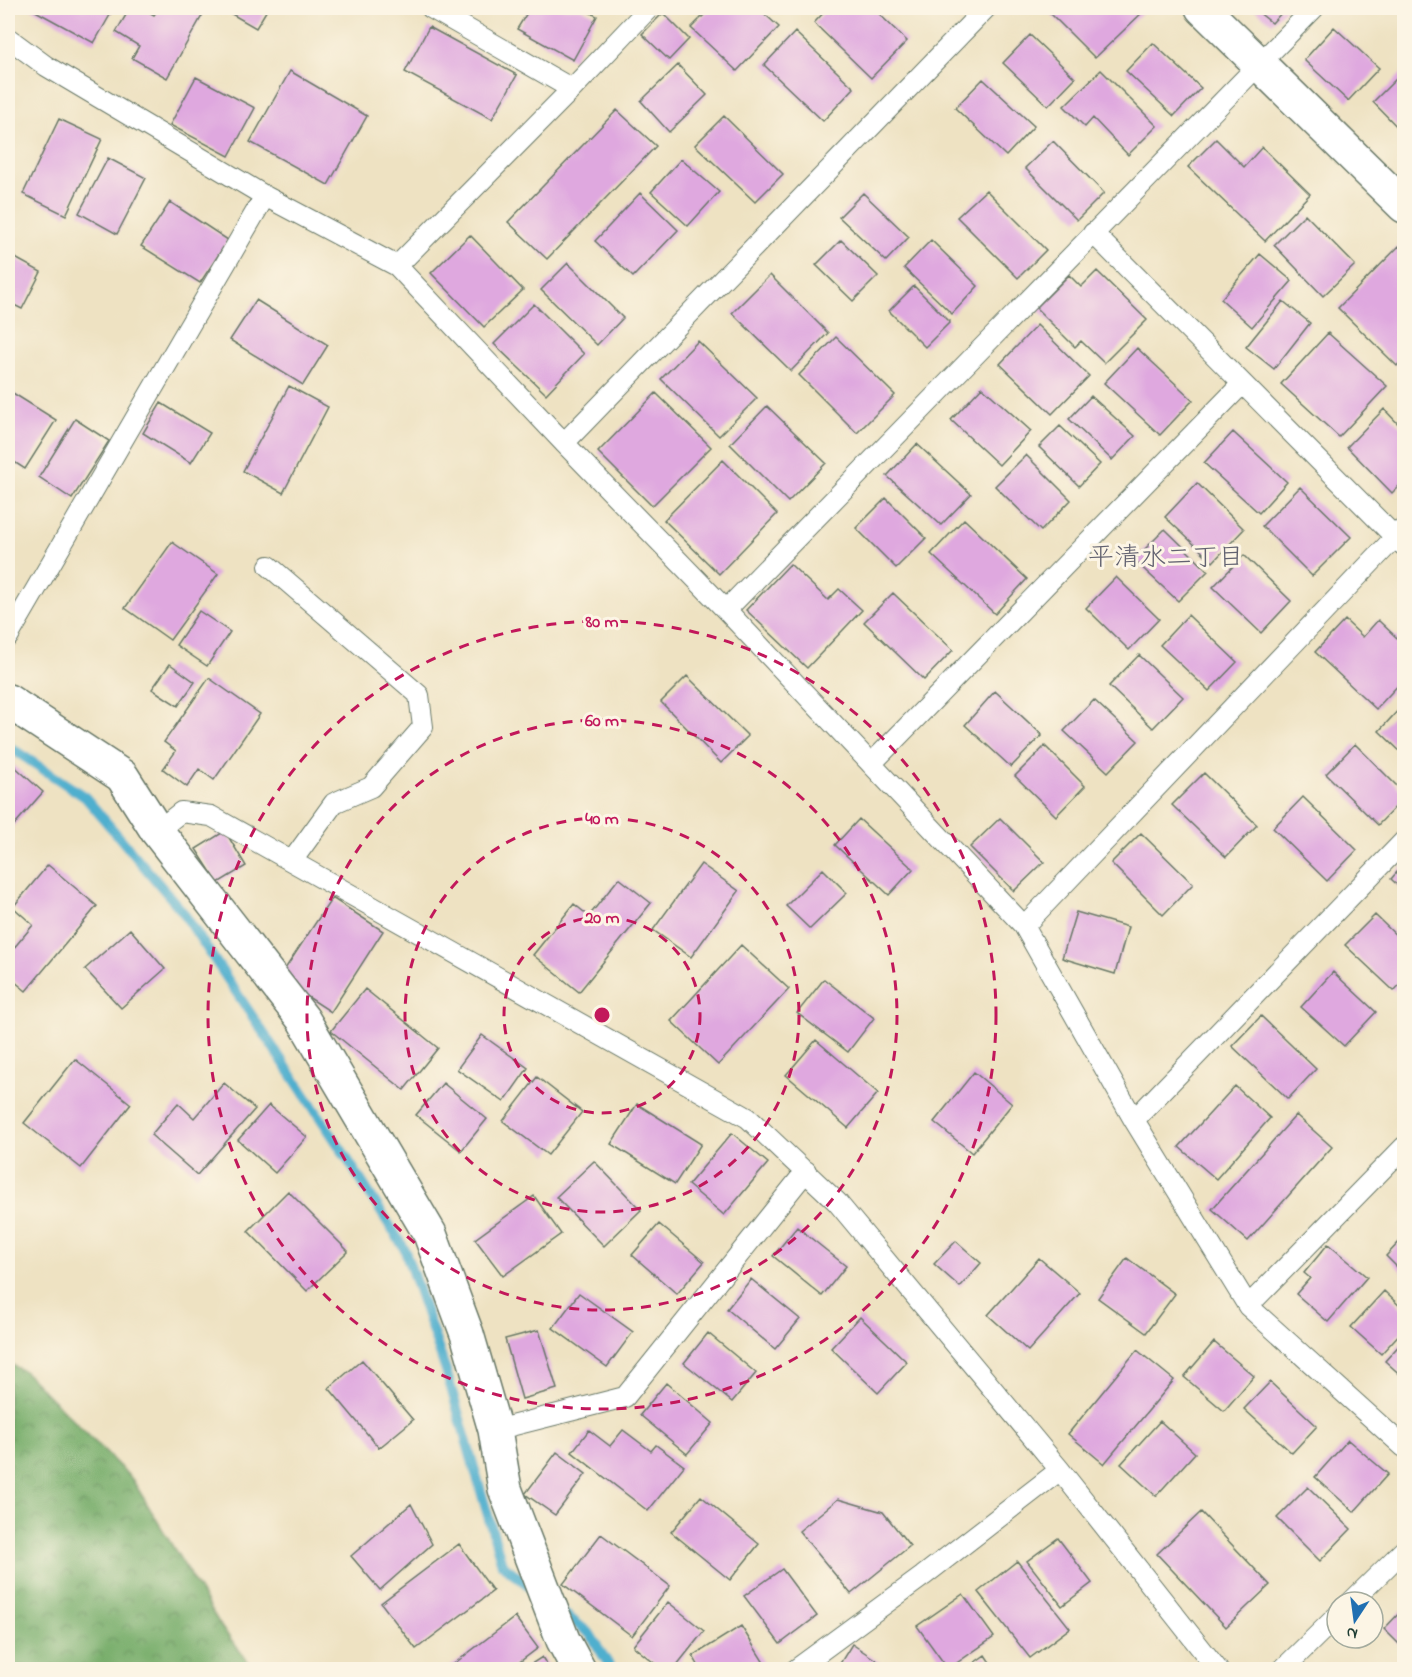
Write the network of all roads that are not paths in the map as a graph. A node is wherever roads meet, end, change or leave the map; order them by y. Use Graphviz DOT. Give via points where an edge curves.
graph roads {
  1 [pos="431,8"];
  2 [pos="650,8"];
  3 [pos="986,8"];
  4 [pos="1202,8"];
  5 [pos="1314,8"];
  6 [pos="8,38"];
  7 [pos="1258,63"];
  8 [pos="572,89"];
  9 [pos="265,196"];
  10 [pos="1404,206"];
  11 [pos="1093,233"];
  12 [pos="397,266"];
  13 [pos="1242,384"];
  14 [pos="564,443"];
  15 [pos="1401,537"];
  16 [pos="269,566"];
  17 [pos="726,610"];
  18 [pos="8,637"];
  19 [pos="8,701"];
  20 [pos="872,764"];
  21 [pos="157,831"];
  22 [pos="1404,842"];
  23 [pos="292,861"];
  24 [pos="1024,926"];
  25 [pos="1134,1120"];
  26 [pos="1404,1147"];
  27 [pos="806,1171"];
  28 [pos="1248,1306"];
  29 [pos="495,1430"];
  30 [pos="1404,1447"];
  31 [pos="1060,1470"];
  32 [pos="1404,1550"];
  33 [pos="1363,1590"];
  34 [pos="1325,1628"];
  35 [pos="579,1670"];
  36 [pos="795,1670"];
  37 [pos="1218,1670"];
  38 [pos="1282,1670"];
  1 -- 8 [label="lane"];
  2 -- 8 [label="lane"];
  3 -- 14 [label="lane"];
  4 -- 7 [label="street"];
  5 -- 7 [label="lane"];
  6 -- 9 [label="lane" via="46,66"];
  7 -- 10 [label="street"];
  7 -- 11 [label="lane"];
  8 -- 12 [label="lane"];
  9 -- 12 [label="lane"];
  9 -- 18 [label="lane"];
  11 -- 13 [label="lane"];
  11 -- 17 [label="lane"];
  12 -- 14 [label="lane"];
  13 -- 15 [label="lane"];
  13 -- 20 [label="lane"];
  14 -- 17 [label="lane"];
  15 -- 24 [label="lane"];
  16 -- 23 [label="lane" via="419,695 423,727 371,787 334,803"];
  17 -- 20 [label="lane"];
  19 -- 21 [label="street" via="122,776"];
  20 -- 24 [label="lane"];
  21 -- 23 [label="lane" via="182,812 211,816"];
  21 -- 29 [label="street" via="303,1019 430,1234 467,1334"];
  22 -- 25 [label="lane"];
  23 -- 27 [label="lane" via="748,1118"];
  24 -- 25 [label="lane"];
  25 -- 28 [label="lane"];
  26 -- 28 [label="lane"];
  27 -- 29 [label="lane" via="624,1397"];
  27 -- 31 [label="lane" via="837,1202"];
  28 -- 30 [label="lane"];
  29 -- 35 [label="street" via="505,1489 563,1640"];
  31 -- 36 [label="lane"];
  31 -- 37 [label="lane"];
  32 -- 33 [label="lane"];
  34 -- 38 [label="lane"];
}
